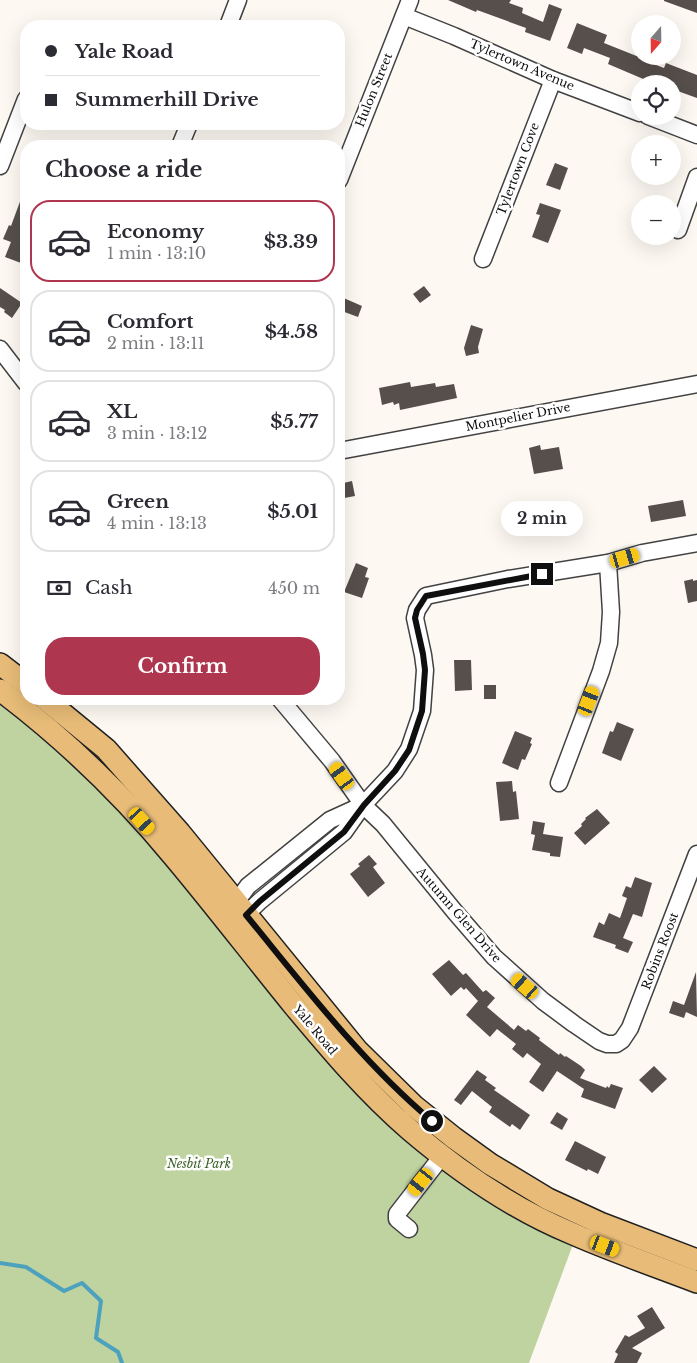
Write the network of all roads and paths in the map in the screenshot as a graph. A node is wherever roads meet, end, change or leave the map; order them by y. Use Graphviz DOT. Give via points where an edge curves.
graph roads {
  1 [pos="238,0"];
  2 [pos="410,0"];
  3 [pos="404,16"];
  4 [pos="230,20"];
  5 [pos="553,80"];
  6 [pos="631,110"];
  7 [pos="20,114"];
  8 [pos="671,125"];
  9 [pos="697,135"];
  10 [pos="345,165"];
  11 [pos="0,166"];
  12 [pos="697,177"];
  13 [pos="681,222"];
  14 [pos="483,259"];
  15 [pos="0,349"];
  16 [pos="20,376"];
  17 [pos="697,384"];
  18 [pos="345,450"];
  19 [pos="697,544"];
  20 [pos="608,563"];
  21 [pos="0,664"];
  22 [pos="20,679"];
  23 [pos="0,690"];
  24 [pos="52,705"];
  25 [pos="285,705"];
  26 [pos="559,783"];
  27 [pos="364,805"];
  28 [pos="697,854"];
  29 [pos="233,915"];
  30 [pos="616,1044"];
  31 [pos="442,1156"];
  32 [pos="409,1229"];
  33 [pos="697,1260"];
  34 [pos="697,1282"];
  1 -- 4 [label="street"];
  2 -- 3 [label="street, Hulon Street"];
  3 -- 5 [label="street, Tylertown Avenue"];
  3 -- 10 [label="street, Hulon Street"];
  5 -- 6 [label="street, Tylertown Avenue"];
  5 -- 14 [label="street, Tylertown Cove"];
  7 -- 11 [label="street"];
  8 -- 9 [label="street"];
  12 -- 13 [label="street"];
  15 -- 16 [label="street"];
  17 -- 18 [label="street, Montpelier Drive"];
  19 -- 20 [label="street"];
  20 -- 26 [label="street" via="609,644"];
  20 -- 27 [label="street" via="440,592 426,596 410,607 425,670 422,711 404,757"];
  21 -- 22 [label="main road"];
  23 -- 29 [label="main road, Yale Road" via="55,734 120,796 174,857"];
  24 -- 29 [label="main road, Yale Road" via="106,749 180,833"];
  25 -- 27 [label="street, Autumn Glen Drive"];
  27 -- 29 [label="street" via="344,832 268,894"];
  27 -- 30 [label="street, Autumn Glen Drive" via="510,973 574,1024 600,1041"];
  28 -- 30 [label="street, Robins Roost" via="630,1028"];
  29 -- 31 [label="main road, Yale Road" via="331,1051 391,1112"];
  29 -- 33 [label="main road, Yale Road" via="364,1057 414,1106 454,1138 513,1179 573,1211"];
  31 -- 32 [label="street" via="397,1214 397,1219"];
  31 -- 34 [label="main road, Yale Road" via="506,1198 569,1232"];
}
